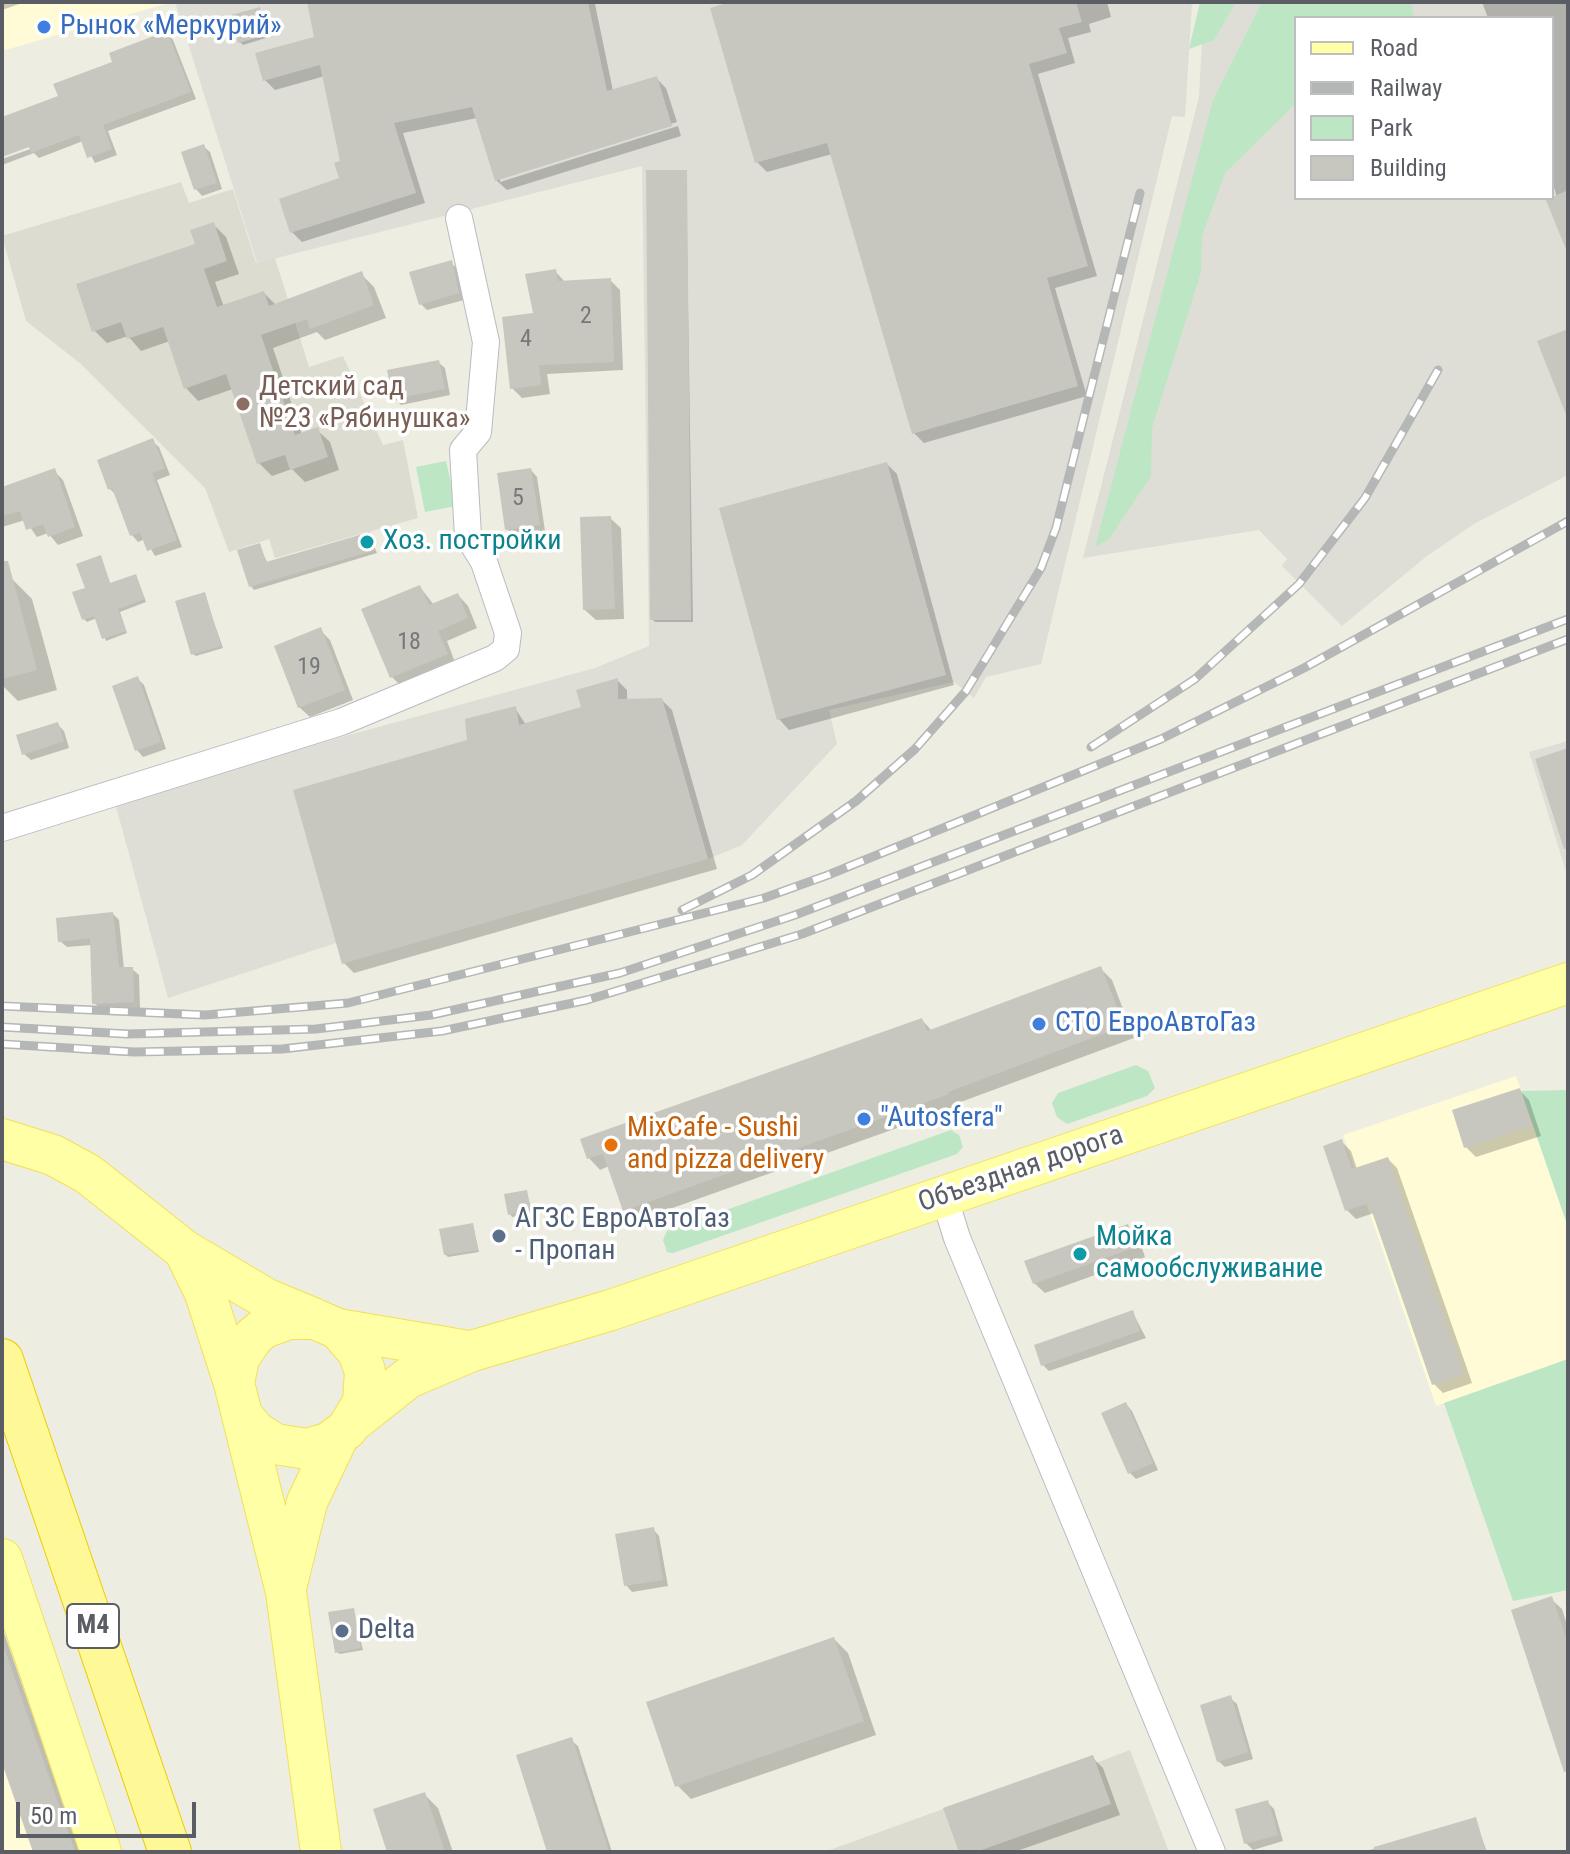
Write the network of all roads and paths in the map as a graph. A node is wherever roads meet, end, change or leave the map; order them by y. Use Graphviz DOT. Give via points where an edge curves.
graph roads {
  1 [pos="459,218"];
  2 [pos="2,828"];
  3 [pos="1568,983"];
  4 [pos="2,1139"];
  5 [pos="944,1196"];
  6 [pos="184,1250"];
  7 [pos="327,1324"];
  8 [pos="472,1351"];
  9 [pos="2,1360"];
  10 [pos="238,1399"];
  11 [pos="346,1429"];
  12 [pos="2,1559"];
  13 [pos="286,1592"];
  14 [pos="101,1852"];
  15 [pos="170,1852"];
  16 [pos="321,1852"];
  17 [pos="1212,1852"];
  1 -- 2 [label="street" via="486,342 478,432 463,450 468,536 484,562 508,633 506,649 341,722"];
  3 -- 5 [label="main road, Объездная дорога"];
  4 -- 6 [label="main road" via="53,1155 88,1174"];
  5 -- 8 [label="main road, Объездная дорога" via="611,1310"];
  5 -- 17 [label="street"];
  6 -- 7 [label="main road" via="267,1299"];
  6 -- 10 [label="main road" via="205,1293"];
  7 -- 8 [label="main road"];
  7 -- 10 [label="main road" via="289,1319 264,1328 239,1358"];
  7 -- 11 [label="main road" via="358,1352 365,1371 365,1392"];
  8 -- 11 [label="main road, Объездная дорога" via="408,1378"];
  9 -- 15 [label="highway, M4"];
  10 -- 11 [label="main road" via="265,1439 285,1447 307,1449"];
  10 -- 13 [label="main road"];
  11 -- 13 [label="main road" via="307,1502"];
  12 -- 14 [label="main road"];
  13 -- 16 [label="main road"];
}
